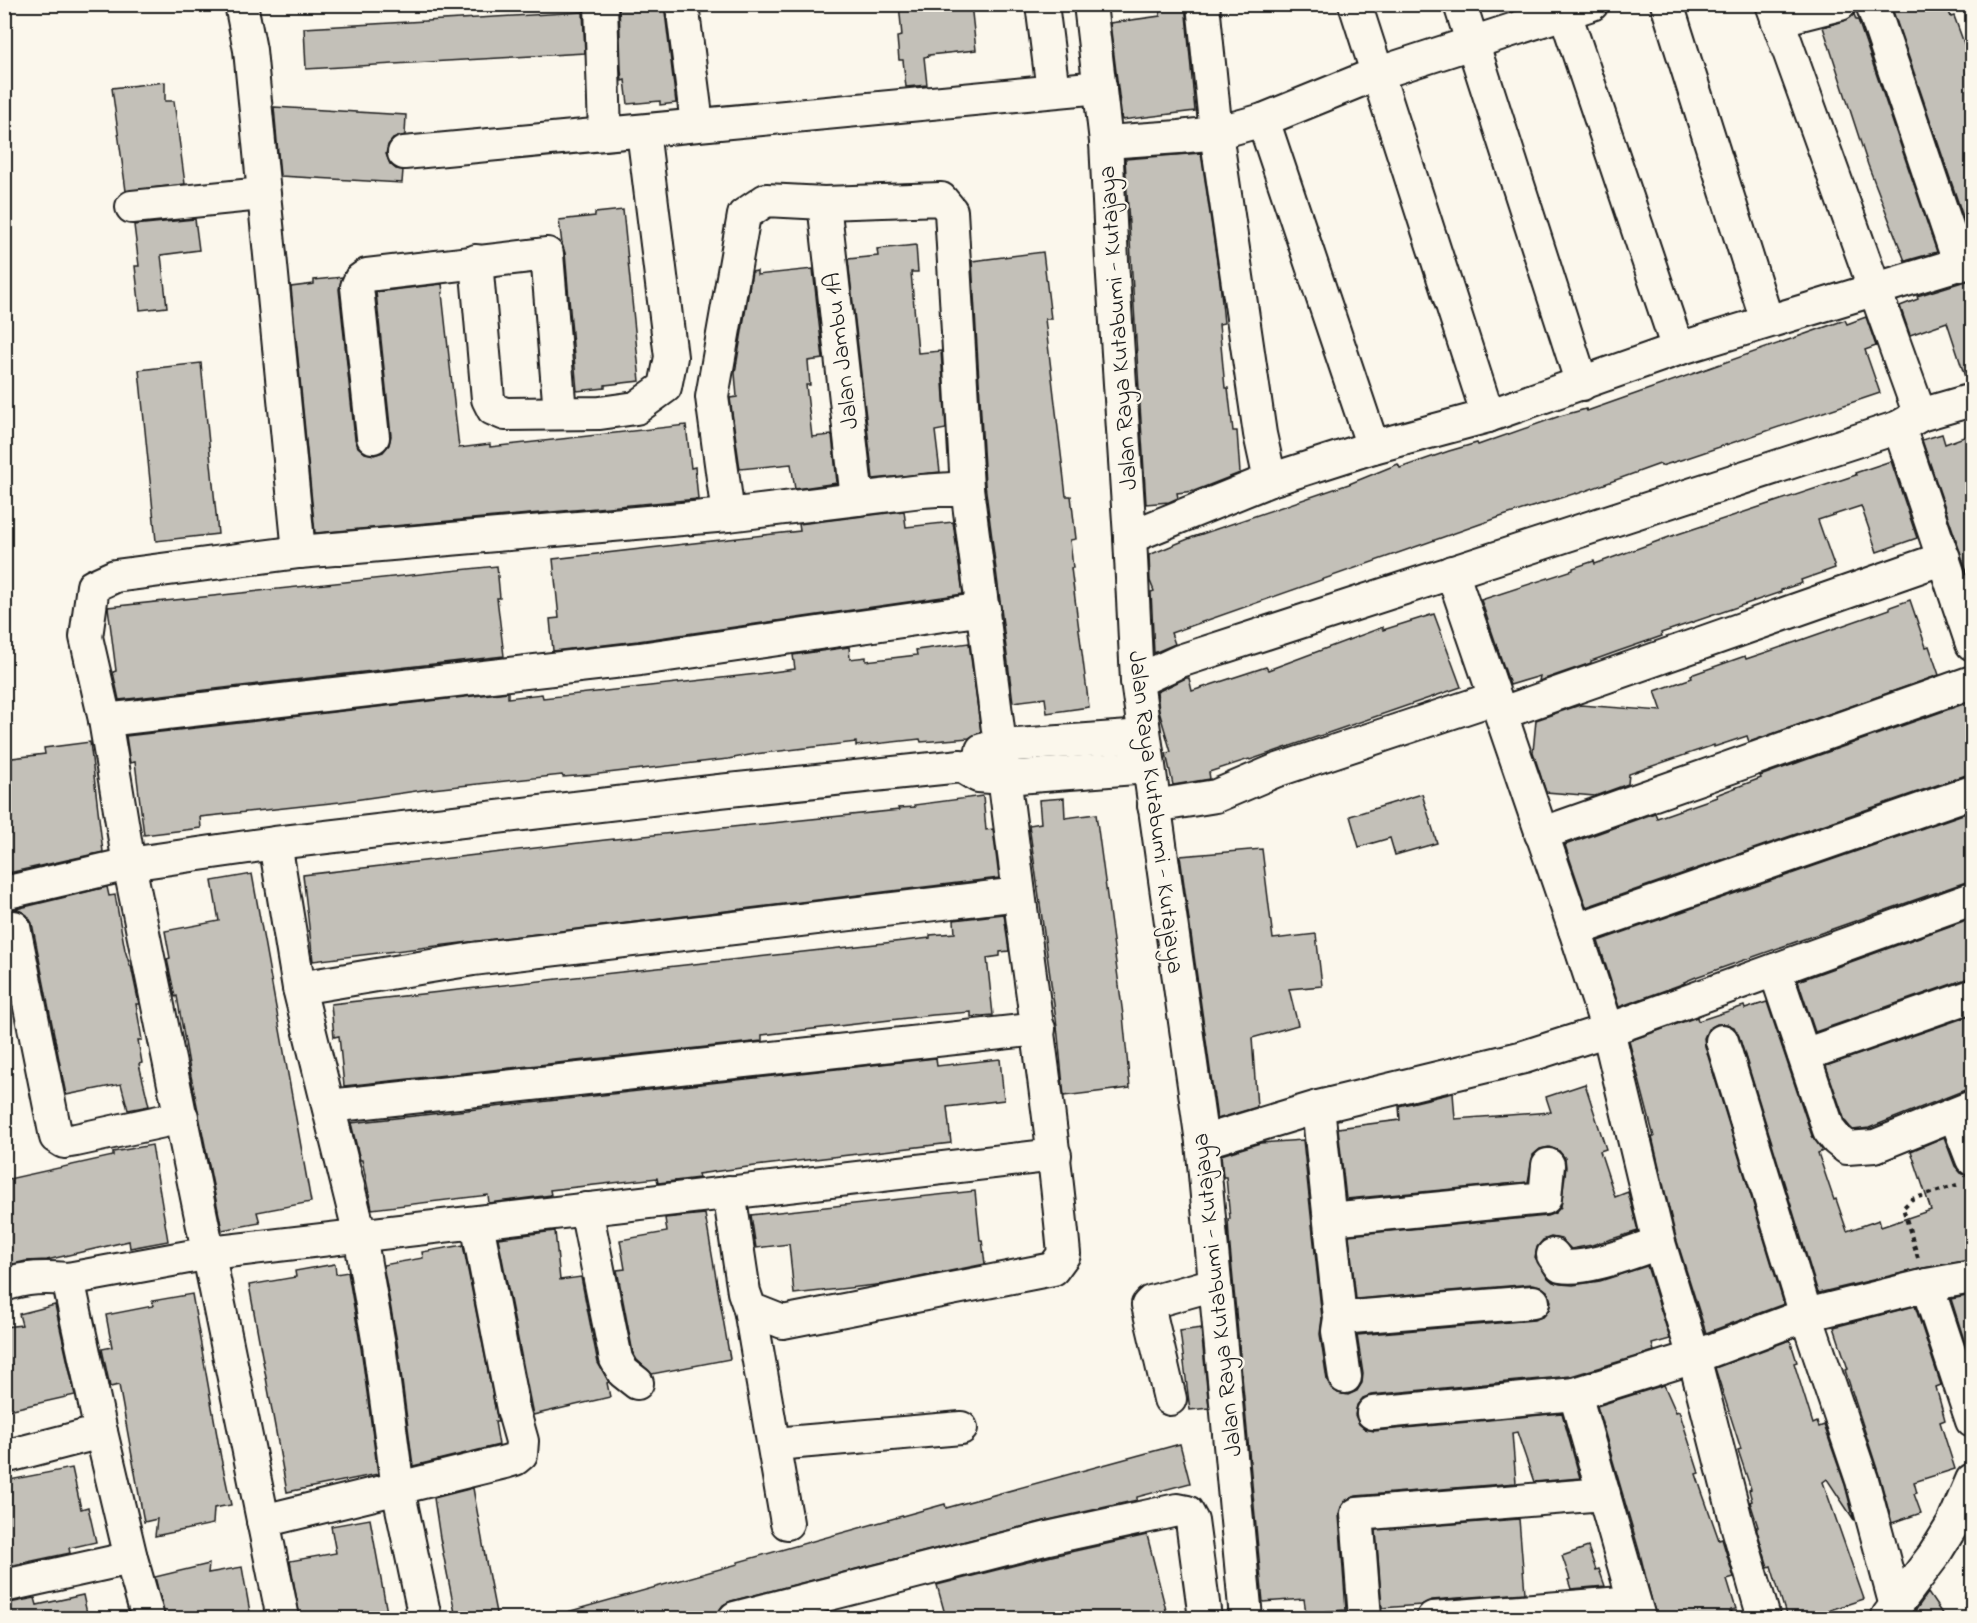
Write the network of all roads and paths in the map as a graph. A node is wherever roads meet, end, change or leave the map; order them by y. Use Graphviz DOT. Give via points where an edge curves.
graph roads {
  1 [pos="241,4"];
  2 [pos="601,4"];
  3 [pos="682,4"];
  4 [pos="1042,4"];
  5 [pos="1090,4"];
  6 [pos="1203,4"];
  7 [pos="1354,4"];
  8 [pos="1460,4"];
  9 [pos="1667,4"];
  10 [pos="1840,4"];
  11 [pos="1872,4"];
  12 [pos="1573,7"];
  13 [pos="1774,12"];
  14 [pos="1473,43"];
  15 [pos="1376,74"];
  16 [pos="1100,87"];
  17 [pos="1053,91"];
  18 [pos="1263,120"];
  19 [pos="698,124"];
  20 [pos="643,131"];
  21 [pos="605,133"];
  22 [pos="1216,133"];
  23 [pos="1106,142"];
  24 [pos="404,153"];
  25 [pos="263,194"];
  26 [pos="824,202"];
  27 [pos="132,207"];
  28 [pos="476,261"];
  29 [pos="1966,262"];
  30 [pos="1876,288"];
  31 [pos="1767,321"];
  32 [pos="1678,349"];
  33 [pos="1582,384"];
  34 [pos="1972,400"];
  35 [pos="560,413"];
  36 [pos="1488,416"];
  37 [pos="1909,421"];
  38 [pos="373,437"];
  39 [pos="1372,447"];
  40 [pos="1270,480"];
  41 [pos="967,488"];
  42 [pos="857,499"];
  43 [pos="728,515"];
  44 [pos="1130,537"];
  45 [pos="299,552"];
  46 [pos="1944,558"];
  47 [pos="1452,572"];
  48 [pos="984,609"];
  49 [pos="1972,644"];
  50 [pos="1137,681"];
  51 [pos="1972,682"];
  52 [pos="1498,705"];
  53 [pos="105,720"];
  54 [pos="1144,736"];
  55 [pos="1002,746"];
  56 [pos="961,766"];
  57 [pos="1148,766"];
  58 [pos="1005,778"];
  59 [pos="1972,792"];
  60 [pos="1154,806"];
  61 [pos="1541,834"];
  62 [pos="275,843"];
  63 [pos="129,864"];
  64 [pos="4,893"];
  65 [pos="1019,894"];
  66 [pos="1972,899"];
  67 [pos="14,927"];
  68 [pos="1575,930"];
  69 [pos="1775,970"];
  70 [pos="299,988"];
  71 [pos="1972,996"];
  72 [pos="1039,1029"];
  73 [pos="1608,1030"];
  74 [pos="1722,1041"];
  75 [pos="1804,1055"];
  76 [pos="329,1106"];
  77 [pos="1318,1107"];
  78 [pos="1964,1111"];
  79 [pos="182,1118"];
  80 [pos="1202,1142"];
  81 [pos="1055,1155"];
  82 [pos="1548,1165"];
  83 [pos="1967,1171"];
  84 [pos="729,1192"];
  85 [pos="586,1209"];
  86 [pos="1330,1219"];
  87 [pos="477,1223"];
  88 [pos="360,1235"];
  89 [pos="1659,1244"];
  90 [pos="210,1253"];
  91 [pos="1553,1256"];
  92 [pos="1972,1277"];
  93 [pos="68,1279"];
  94 [pos="1215,1284"];
  95 [pos="4,1285"];
  96 [pos="1927,1285"];
  97 [pos="1533,1302"];
  98 [pos="750,1309"];
  99 [pos="1806,1315"];
  100 [pos="1340,1318"];
  101 [pos="1694,1357"];
  102 [pos="1345,1377"];
  103 [pos="637,1383"];
  104 [pos="1575,1394"];
  105 [pos="1170,1399"];
  106 [pos="1373,1413"];
  107 [pos="1972,1421"];
  108 [pos="961,1428"];
  109 [pos="101,1432"];
  110 [pos="775,1444"];
  111 [pos="4,1456"];
  112 [pos="1972,1480"];
  113 [pos="398,1489"];
  114 [pos="1605,1494"];
  115 [pos="263,1521"];
  116 [pos="787,1522"];
  117 [pos="131,1558"];
  118 [pos="4,1586"];
  119 [pos="1637,1610"];
  120 [pos="1891,1612"];
  121 [pos="148,1618"];
  122 [pos="284,1618"];
  123 [pos="425,1618"];
  124 [pos="735,1618"];
  125 [pos="1205,1618"];
  126 [pos="1246,1618"];
  127 [pos="1365,1618"];
  128 [pos="1433,1618"];
  129 [pos="1764,1618"];
  1 -- 25 [label="street"];
  2 -- 21 [label="street"];
  3 -- 19 [label="street"];
  4 -- 17 [label="street"];
  5 -- 16 [label="street, Jalan Raya Kutabumi - Kutajaya"];
  6 -- 22 [label="street"];
  7 -- 15 [label="street"];
  8 -- 14 [label="street"];
  9 -- 31 [label="street"];
  10 -- 13 [label="street"];
  11 -- 29 [label="street"];
  12 -- 14 [label="street"];
  12 -- 32 [label="street"];
  13 -- 30 [label="street"];
  14 -- 15 [label="street"];
  14 -- 33 [label="street"];
  15 -- 18 [label="street"];
  15 -- 36 [label="street"];
  16 -- 17 [label="street"];
  16 -- 23 [label="street, Jalan Raya Kutabumi - Kutajaya"];
  17 -- 19 [label="street"];
  18 -- 22 [label="street"];
  18 -- 39 [label="street"];
  19 -- 20 [label="street"];
  20 -- 21 [label="street"];
  20 -- 35 [label="street" via="671,357 665,387 636,408"];
  21 -- 24 [label="street"];
  22 -- 23 [label="street"];
  22 -- 40 [label="street"];
  23 -- 44 [label="street, Jalan Raya Kutabumi - Kutajaya"];
  25 -- 27 [label="street"];
  25 -- 45 [label="street"];
  26 -- 41 [label="street" via="941,199 951,211"];
  26 -- 42 [label="street, Jalan Jambu 1A"];
  26 -- 43 [label="street" via="766,200 744,214 712,397"];
  28 -- 35 [label="street" via="488,399 493,409 506,414"];
  28 -- 35 [label="street" via="547,254"];
  28 -- 38 [label="street" via="368,275 360,280 357,287"];
  29 -- 30 [label="street"];
  30 -- 31 [label="street"];
  30 -- 37 [label="street"];
  31 -- 32 [label="street"];
  32 -- 33 [label="street"];
  33 -- 36 [label="street"];
  34 -- 37 [label="street"];
  36 -- 39 [label="street"];
  37 -- 46 [label="street"];
  37 -- 47 [label="street"];
  39 -- 40 [label="street"];
  40 -- 44 [label="street"];
  41 -- 42 [label="street"];
  41 -- 48 [label="street"];
  42 -- 43 [label="street"];
  43 -- 45 [label="street"];
  44 -- 50 [label="street, Jalan Raya Kutabumi - Kutajaya"];
  45 -- 53 [label="street" via="115,576 93,586 86,636"];
  46 -- 49 [label="street"];
  46 -- 52 [label="street"];
  47 -- 50 [label="street" via="1180,661"];
  47 -- 52 [label="street"];
  48 -- 53 [label="street" via="640,658"];
  48 -- 55 [label="street"];
  50 -- 54 [label="street, Jalan Raya Kutabumi - Kutajaya"];
  51 -- 61 [label="street"];
  52 -- 60 [label="street" via="1275,771 1216,796"];
  52 -- 61 [label="street"];
  53 -- 63 [label="street"];
  54 -- 55 [label="street"];
  54 -- 57 [label="street, Jalan Raya Kutabumi - Kutajaya"];
  55 -- 56 [label="street" via="972,753"];
  55 -- 58 [label="street"];
  56 -- 58 [label="street" via="978,776"];
  56 -- 62 [label="street"];
  57 -- 58 [label="street"];
  57 -- 60 [label="street, Jalan Raya Kutabumi - Kutajaya"];
  58 -- 65 [label="street"];
  59 -- 68 [label="street"];
  60 -- 80 [label="street, Jalan Raya Kutabumi - Kutajaya"];
  61 -- 68 [label="street"];
  62 -- 63 [label="street"];
  62 -- 70 [label="street"];
  63 -- 64 [label="street"];
  63 -- 79 [label="street"];
  65 -- 70 [label="street" via="473,959"];
  65 -- 72 [label="street"];
  66 -- 69 [label="street"];
  67 -- 79 [label="street" via="56,1137 64,1142"];
  68 -- 73 [label="street"];
  69 -- 73 [label="street"];
  69 -- 75 [label="street"];
  70 -- 76 [label="street"];
  71 -- 75 [label="street"];
  72 -- 76 [label="street"];
  72 -- 81 [label="street"];
  73 -- 77 [label="street" via="1524,1057"];
  73 -- 89 [label="street"];
  74 -- 99 [label="street"];
  75 -- 78 [label="street" via="1829,1130 1847,1148 1875,1146"];
  76 -- 88 [label="street"];
  77 -- 80 [label="street"];
  77 -- 86 [label="street"];
  78 -- 83 [label="street"];
  79 -- 90 [label="street"];
  80 -- 94 [label="street, Jalan Raya Kutabumi - Kutajaya"];
  81 -- 84 [label="street"];
  81 -- 98 [label="street" via="1064,1254 1053,1269 783,1322"];
  82 -- 86 [label="street" via="1545,1198"];
  83 -- 96 [label="path" via="1912,1199 1903,1208"];
  84 -- 85 [label="street"];
  84 -- 98 [label="street"];
  85 -- 87 [label="street"];
  85 -- 103 [label="street" via="616,1359 623,1372"];
  86 -- 100 [label="street"];
  87 -- 88 [label="street"];
  87 -- 113 [label="street" via="522,1441 521,1454 505,1462"];
  88 -- 90 [label="street"];
  88 -- 113 [label="street"];
  89 -- 91 [label="street" via="1569,1268 1561,1266"];
  89 -- 101 [label="street"];
  90 -- 93 [label="street"];
  90 -- 115 [label="street"];
  92 -- 96 [label="street"];
  93 -- 95 [label="street" via="28,1278"];
  93 -- 109 [label="street"];
  94 -- 105 [label="street" via="1149,1305"];
  94 -- 126 [label="street, Jalan Raya Kutabumi - Kutajaya"];
  96 -- 99 [label="street"];
  96 -- 107 [label="street"];
  97 -- 100 [label="street"];
  98 -- 110 [label="street"];
  99 -- 101 [label="street"];
  99 -- 120 [label="street" via="1862,1480"];
  100 -- 102 [label="street" via="1338,1331"];
  101 -- 104 [label="street"];
  101 -- 129 [label="street"];
  104 -- 106 [label="street"];
  104 -- 114 [label="street"];
  108 -- 110 [label="street"];
  109 -- 111 [label="street"];
  109 -- 117 [label="street"];
  110 -- 116 [label="street"];
  112 -- 120 [label="street" via="1934,1555"];
  113 -- 115 [label="street"];
  113 -- 123 [label="street"];
  114 -- 119 [label="street"];
  114 -- 127 [label="street" via="1357,1514"];
  115 -- 122 [label="street"];
  117 -- 118 [label="street"];
  117 -- 121 [label="street"];
  119 -- 128 [label="street"];
  124 -- 125 [label="street" via="1048,1538 1176,1510 1187,1512 1192,1521"];
}
